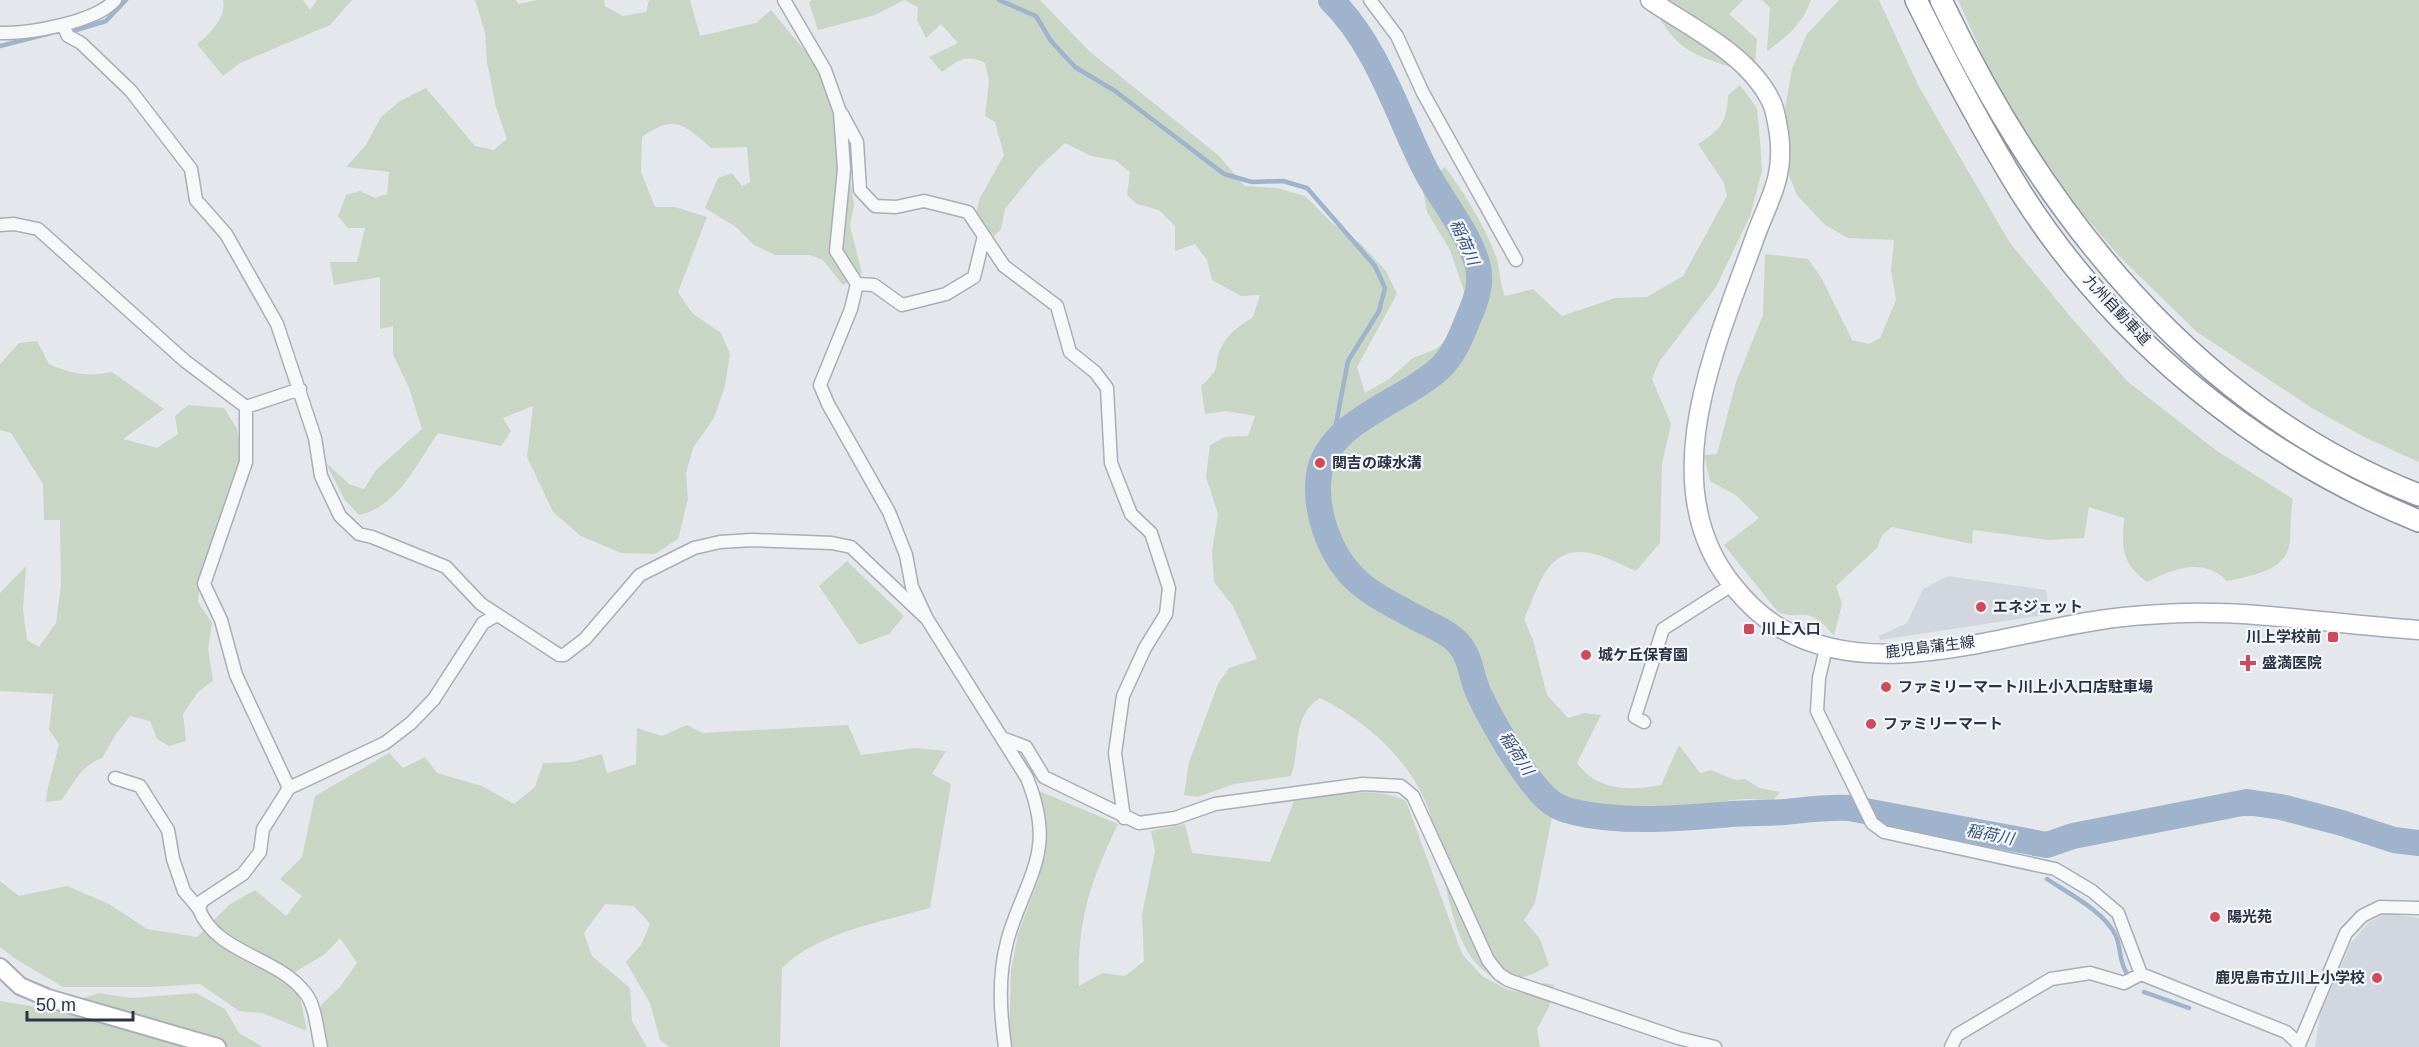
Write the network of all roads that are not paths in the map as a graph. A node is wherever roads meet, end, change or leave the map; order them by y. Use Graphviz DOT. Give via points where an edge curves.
graph roads {
  1 [pos="784,0"];
  2 [pos="1370,0"];
  3 [pos="1650,0"];
  4 [pos="1916,0"];
  5 [pos="1941,0"];
  6 [pos="110,3"];
  7 [pos="63,25"];
  8 [pos="0,33"];
  9 [pos="839,109"];
  10 [pos="0,225"];
  11 [pos="984,236"];
  12 [pos="1516,260"];
  13 [pos="857,284"];
  14 [pos="300,389"];
  15 [pos="246,407"];
  16 [pos="2419,495"];
  17 [pos="2419,521"];
  18 [pos="1732,585"];
  19 [pos="497,615"];
  20 [pos="927,619"];
  21 [pos="2419,630"];
  22 [pos="1826,648"];
  23 [pos="1644,722"];
  24 [pos="1002,738"];
  25 [pos="115,778"];
  26 [pos="289,788"];
  27 [pos="1124,818"];
  28 [pos="2419,908"];
  29 [pos="199,909"];
  30 [pos="0,967"];
  31 [pos="2141,974"];
  32 [pos="2299,1045"];
  33 [pos="217,1047"];
  34 [pos="321,1047"];
  35 [pos="1005,1047"];
  36 [pos="1715,1047"];
  37 [pos="1951,1047"];
  1 -- 9 [label="street" via="825,70"];
  2 -- 12 [label="street" via="1397,36 1423,93"];
  3 -- 18 [label="main road, 鹿児島蒲生線" via="1736,58 1752,74 1771,101 1779,135 1779,180 1760,222 1709,374 1693,456 1693,490 1705,540"];
  4 -- 17 [label="highway, 九州自動車道" via="2021,192 2063,250 2139,336 2183,376 2260,435 2350,489"];
  5 -- 16 [label="highway, 九州自動車道" via="1982,81 2040,178 2155,319 2209,367 2275,417 2359,468"];
  6 -- 7 [label="street"];
  7 -- 8 [label="street"];
  7 -- 14 [label="street" via="68,36 81,43 131,91 191,169 196,200 226,234 278,324"];
  9 -- 11 [label="street" via="857,142 860,190 875,206 896,207 924,201 968,212"];
  9 -- 13 [label="street" via="844,169 836,251"];
  10 -- 15 [label="street" via="38,229 185,361"];
  11 -- 13 [label="street" via="974,277 946,294 902,305 874,285"];
  11 -- 27 [label="street" via="1004,266 1057,306 1070,352 1095,372 1107,388 1114,472 1131,514 1152,533 1170,588 1166,614 1123,696 1115,753"];
  13 -- 20 [label="street" via="820,385 890,512 906,555 912,587"];
  14 -- 15 [label="street"];
  14 -- 19 [label="street" via="315,438 321,476 340,516 359,534 446,567"];
  15 -- 26 [label="street" via="246,462 204,584 221,620 236,675"];
  18 -- 22 [label="main road, 鹿児島蒲生線" via="1762,616 1783,630"];
  18 -- 23 [label="street" via="1663,629 1635,717"];
  19 -- 20 [label="street" via="564,655 585,639 640,574 702,545 752,540 852,547"];
  19 -- 26 [label="street" via="483,623 434,699 411,723 385,743"];
  20 -- 24 [label="street"];
  21 -- 22 [label="main road, 鹿児島蒲生線" via="2185,613 2097,620 1914,652"];
  22 -- 31 [label="street" via="1817,711 1872,823 1884,832 2055,869 2092,891 2118,913"];
  24 -- 27 [label="street" via="1026,747 1044,777"];
  24 -- 35 [label="street" via="1033,794 1039,846 1007,940 1002,967 999,1002"];
  25 -- 29 [label="street" via="140,786 168,830 184,891"];
  26 -- 29 [label="street" via="263,829 260,852 243,874 202,901"];
  27 -- 36 [label="street" via="1149,823 1215,804 1363,784 1401,786 1413,796 1488,960 1499,974 1678,1038"];
  28 -- 32 [label="street" via="2380,907 2362,916 2346,933"];
  29 -- 34 [label="street" via="213,932 273,967 306,994"];
  30 -- 33 [label="main road" via="20,986 48,998"];
  31 -- 32 [label="street" via="2286,1032"];
  31 -- 37 [label="street" via="2124,983 2090,973 2051,979 1957,1035"];
}
